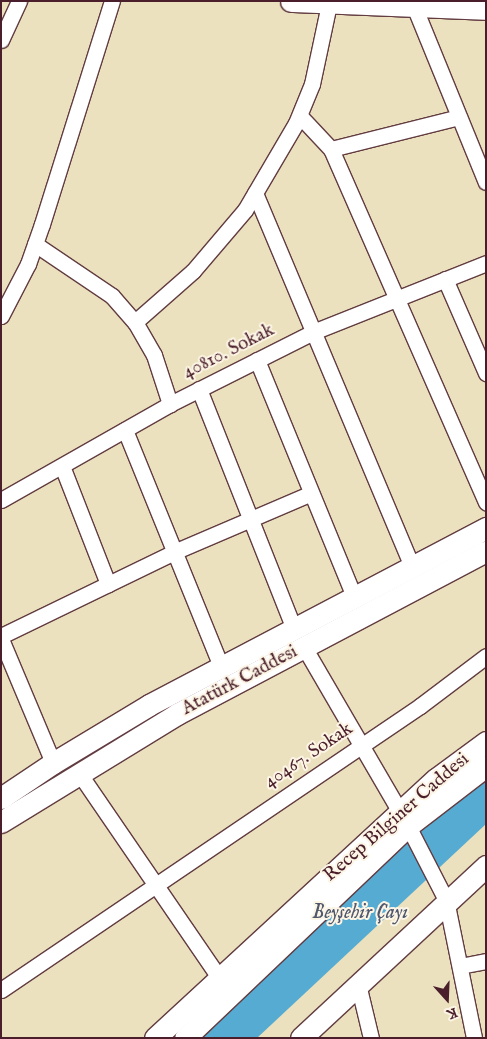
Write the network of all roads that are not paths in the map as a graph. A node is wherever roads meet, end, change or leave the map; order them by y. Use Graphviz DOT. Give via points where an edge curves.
graph roads {
  1 [pos="19,1"];
  2 [pos="112,1"];
  3 [pos="291,1"];
  4 [pos="329,4"];
  5 [pos="414,6"];
  6 [pos="486,9"];
  7 [pos="1,40"];
  8 [pos="300,116"];
  9 [pos="459,117"];
  10 [pos="331,149"];
  11 [pos="486,182"];
  12 [pos="255,193"];
  13 [pos="35,244"];
  14 [pos="486,263"];
  15 [pos="445,279"];
  16 [pos="398,298"];
  17 [pos="1,316"];
  18 [pos="135,322"];
  19 [pos="312,332"];
  20 [pos="257,360"];
  21 [pos="486,374"];
  22 [pos="199,389"];
  23 [pos="170,404"];
  24 [pos="125,430"];
  25 [pos="62,466"];
  26 [pos="309,494"];
  27 [pos="1,500"];
  28 [pos="486,502"];
  29 [pos="251,519"];
  30 [pos="486,528"];
  31 [pos="486,551"];
  32 [pos="174,552"];
  33 [pos="412,567"];
  34 [pos="108,584"];
  35 [pos="354,597"];
  36 [pos="294,629"];
  37 [pos="1,638"];
  38 [pos="304,647"];
  39 [pos="486,656"];
  40 [pos="221,667"];
  41 [pos="486,742"];
  42 [pos="360,745"];
  43 [pos="53,763"];
  44 [pos="486,766"];
  45 [pos="79,773"];
  46 [pos="1,798"];
  47 [pos="404,819"];
  48 [pos="1,822"];
  49 [pos="486,866"];
  50 [pos="154,886"];
  51 [pos="446,900"];
  52 [pos="486,961"];
  53 [pos="460,966"];
  54 [pos="358,984"];
  55 [pos="226,986"];
  56 [pos="1,990"];
  57 [pos="155,1038"];
  58 [pos="185,1038"];
  59 [pos="301,1038"];
  60 [pos="371,1038"];
  61 [pos="474,1038"];
  1 -- 7 [label="street"];
  2 -- 13 [label="street"];
  3 -- 4 [label="main road"];
  4 -- 5 [label="main road"];
  4 -- 8 [label="street" via="312,84"];
  5 -- 6 [label="main road"];
  5 -- 9 [label="street"];
  8 -- 10 [label="street"];
  8 -- 12 [label="street"];
  9 -- 10 [label="street"];
  9 -- 11 [label="street"];
  10 -- 16 [label="street"];
  12 -- 18 [label="street" via="245,210 194,271"];
  12 -- 19 [label="street"];
  13 -- 17 [label="street"];
  13 -- 18 [label="street" via="112,296"];
  14 -- 15 [label="street, 40810. Sokak"];
  15 -- 16 [label="street, 40810. Sokak"];
  15 -- 21 [label="street"];
  16 -- 19 [label="street, 40810. Sokak"];
  16 -- 28 [label="street"];
  18 -- 23 [label="street" via="154,355"];
  19 -- 20 [label="street, 40810. Sokak"];
  19 -- 33 [label="street"];
  20 -- 22 [label="street, 40810. Sokak"];
  20 -- 26 [label="street"];
  22 -- 23 [label="street, 40810. Sokak"];
  22 -- 29 [label="street"];
  23 -- 24 [label="street, 40810. Sokak"];
  24 -- 25 [label="street, 40810. Sokak"];
  24 -- 32 [label="street"];
  25 -- 27 [label="street, 40810. Sokak"];
  25 -- 34 [label="street"];
  26 -- 29 [label="street"];
  26 -- 35 [label="street"];
  29 -- 32 [label="street"];
  29 -- 36 [label="street"];
  30 -- 33 [label="main road, Atatürk Caddesi"];
  31 -- 38 [label="main road, Atatürk Caddesi"];
  32 -- 34 [label="street"];
  32 -- 40 [label="street"];
  33 -- 35 [label="main road, Atatürk Caddesi"];
  34 -- 37 [label="street"];
  35 -- 36 [label="main road, Atatürk Caddesi"];
  36 -- 40 [label="main road, Atatürk Caddesi"];
  37 -- 43 [label="street"];
  38 -- 42 [label="street"];
  38 -- 45 [label="main road, Atatürk Caddesi" via="177,714"];
  39 -- 42 [label="street, 40467. Sokak" via="420,706"];
  40 -- 43 [label="main road, Atatürk Caddesi"];
  41 -- 47 [label="main road, Recep Bilginer Caddesi" via="451,766"];
  42 -- 47 [label="street"];
  42 -- 50 [label="street, 40467. Sokak"];
  43 -- 46 [label="main road, Atatürk Caddesi"];
  44 -- 47 [label="main road, Recep Bilginer Caddesi"];
  45 -- 48 [label="main road, Atatürk Caddesi"];
  45 -- 50 [label="street"];
  47 -- 51 [label="street"];
  47 -- 55 [label="main road, Recep Bilginer Caddesi"];
  49 -- 51 [label="main road"];
  50 -- 55 [label="street"];
  50 -- 56 [label="street, 40467. Sokak"];
  51 -- 53 [label="street"];
  51 -- 54 [label="main road"];
  52 -- 53 [label="street"];
  53 -- 61 [label="street"];
  54 -- 59 [label="main road"];
  54 -- 60 [label="street"];
  55 -- 57 [label="main road, Recep Bilginer Caddesi"];
  55 -- 58 [label="main road, Recep Bilginer Caddesi"];
}
